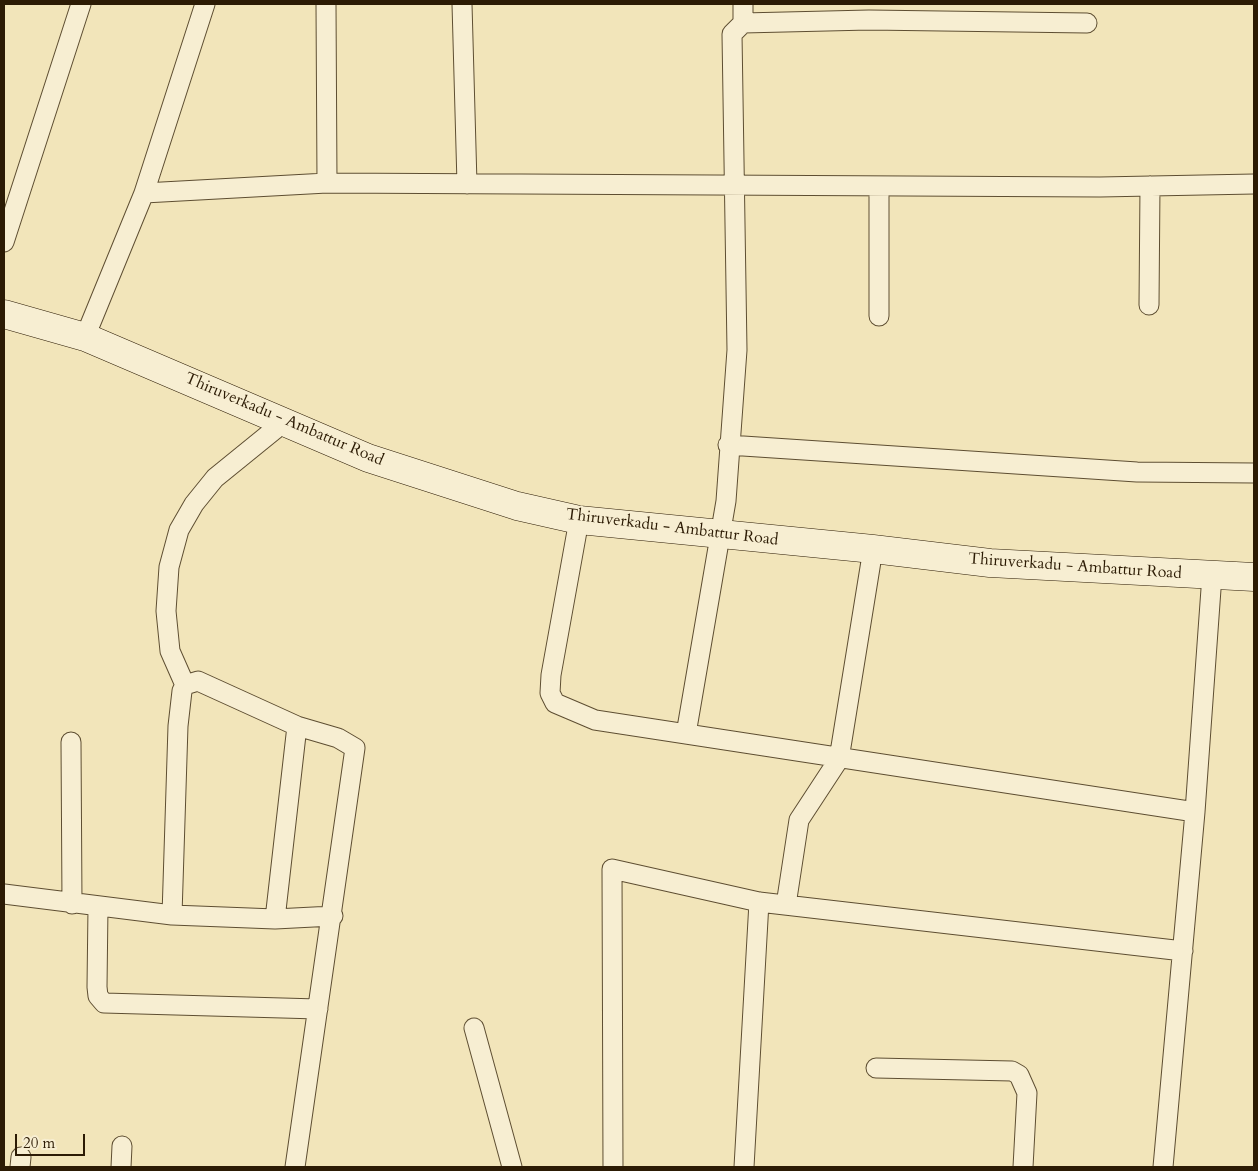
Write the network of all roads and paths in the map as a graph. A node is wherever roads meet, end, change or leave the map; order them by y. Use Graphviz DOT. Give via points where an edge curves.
graph roads {
  1 [pos="81,4"];
  2 [pos="205,4"];
  3 [pos="326,4"];
  4 [pos="462,4"];
  5 [pos="743,4"];
  6 [pos="869,12"];
  7 [pos="971,12"];
  8 [pos="743,23"];
  9 [pos="1087,23"];
  10 [pos="327,183"];
  11 [pos="467,184"];
  12 [pos="1254,184"];
  13 [pos="735,185"];
  14 [pos="879,186"];
  15 [pos="1150,186"];
  16 [pos="144,193"];
  17 [pos="4,242"];
  18 [pos="1149,305"];
  19 [pos="4,314"];
  20 [pos="879,316"];
  21 [pos="85,337"];
  22 [pos="284,422"];
  23 [pos="728,445"];
  24 [pos="1254,473"];
  25 [pos="578,520"];
  26 [pos="719,536"];
  27 [pos="873,549"];
  28 [pos="1212,575"];
  29 [pos="1254,578"];
  30 [pos="185,685"];
  31 [pos="296,726"];
  32 [pos="686,734"];
  33 [pos="71,742"];
  34 [pos="839,758"];
  35 [pos="1195,812"];
  36 [pos="4,894"];
  37 [pos="759,902"];
  38 [pos="72,904"];
  39 [pos="786,905"];
  40 [pos="98,907"];
  41 [pos="172,915"];
  42 [pos="333,916"];
  43 [pos="275,919"];
  44 [pos="1183,951"];
  45 [pos="318,1010"];
  46 [pos="474,1028"];
  47 [pos="876,1068"];
  48 [pos="122,1146"];
  49 [pos="121,1167"];
  50 [pos="295,1167"];
  51 [pos="512,1167"];
  52 [pos="613,1167"];
  53 [pos="744,1167"];
  54 [pos="1023,1167"];
  55 [pos="1163,1167"];
  1 -- 17 [label="street"];
  2 -- 16 [label="street"];
  3 -- 10 [label="street"];
  4 -- 11 [label="street"];
  5 -- 8 [label="street"];
  6 -- 7 [label="street"];
  6 -- 8 [label="street"];
  7 -- 9 [label="street"];
  8 -- 13 [label="street" via="732,34"];
  10 -- 11 [label="street"];
  10 -- 16 [label="street"];
  11 -- 13 [label="street"];
  12 -- 15 [label="street"];
  13 -- 14 [label="street"];
  13 -- 23 [label="street" via="737,350"];
  14 -- 15 [label="street"];
  14 -- 20 [label="street"];
  15 -- 18 [label="street"];
  16 -- 21 [label="street"];
  19 -- 21 [label="main road, Thiruverkadu - Ambattur Road"];
  21 -- 22 [label="main road, Thiruverkadu - Ambattur Road"];
  22 -- 25 [label="main road, Thiruverkadu - Ambattur Road" via="368,458 517,506"];
  22 -- 30 [label="street" via="215,478 179,530 169,567 166,611 170,651"];
  23 -- 24 [label="street" via="1137,472"];
  23 -- 26 [label="street" via="726,502"];
  25 -- 26 [label="main road, Thiruverkadu - Ambattur Road"];
  25 -- 32 [label="street" via="550,692 555,703 595,720"];
  26 -- 27 [label="main road, Thiruverkadu - Ambattur Road"];
  26 -- 32 [label="street"];
  27 -- 28 [label="main road, Thiruverkadu - Ambattur Road" via="990,563"];
  27 -- 34 [label="street"];
  28 -- 29 [label="main road, Thiruverkadu - Ambattur Road"];
  28 -- 35 [label="street"];
  30 -- 31 [label="street" via="198,681"];
  30 -- 41 [label="street" via="178,726"];
  31 -- 42 [label="street" via="338,738 356,748"];
  31 -- 43 [label="street"];
  32 -- 34 [label="street"];
  33 -- 38 [label="street"];
  34 -- 35 [label="street"];
  34 -- 39 [label="street" via="800,820"];
  35 -- 44 [label="street"];
  36 -- 38 [label="street"];
  37 -- 39 [label="street"];
  37 -- 52 [label="street" via="612,869"];
  37 -- 53 [label="street"];
  38 -- 40 [label="street"];
  39 -- 44 [label="street"];
  40 -- 41 [label="street"];
  40 -- 45 [label="street" via="97,987 98,996 104,1003"];
  41 -- 43 [label="street"];
  42 -- 43 [label="street"];
  42 -- 45 [label="street"];
  44 -- 55 [label="street"];
  45 -- 50 [label="street"];
  46 -- 51 [label="street"];
  47 -- 54 [label="street" via="1012,1071 1019,1075 1027,1093"];
  48 -- 49 [label="street"];
}
